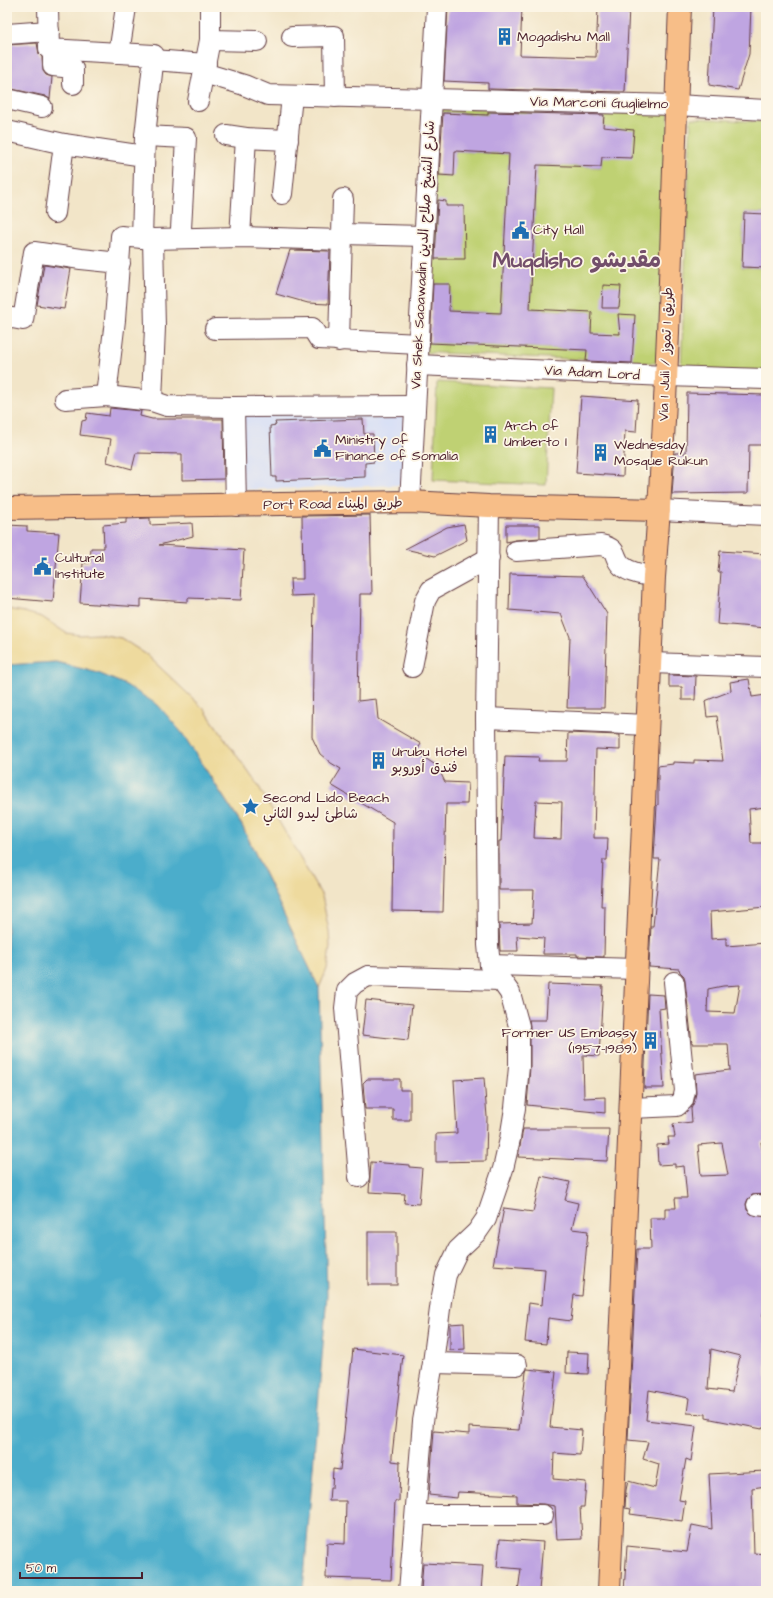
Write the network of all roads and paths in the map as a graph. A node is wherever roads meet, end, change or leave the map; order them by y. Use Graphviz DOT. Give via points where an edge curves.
graph roads {
  1 [pos="48,7"];
  2 [pos="126,7"];
  3 [pos="210,7"];
  4 [pos="437,7"];
  5 [pos="680,7"];
  6 [pos="7,34"];
  7 [pos="292,37"];
  8 [pos="51,40"];
  9 [pos="210,40"];
  10 [pos="257,41"];
  11 [pos="119,53"];
  12 [pos="153,60"];
  13 [pos="205,69"];
  14 [pos="73,84"];
  15 [pos="292,96"];
  16 [pos="335,97"];
  17 [pos="7,99"];
  18 [pos="432,100"];
  19 [pos="198,101"];
  20 [pos="676,105"];
  21 [pos="42,107"];
  22 [pos="766,110"];
  23 [pos="7,131"];
  24 [pos="226,135"];
  25 [pos="145,136"];
  26 [pos="246,138"];
  27 [pos="288,140"];
  28 [pos="64,144"];
  29 [pos="144,156"];
  30 [pos="282,194"];
  31 [pos="343,199"];
  32 [pos="55,213"];
  33 [pos="181,229"];
  34 [pos="424,236"];
  35 [pos="240,237"];
  36 [pos="342,237"];
  37 [pos="148,238"];
  38 [pos="120,263"];
  39 [pos="7,317"];
  40 [pos="215,329"];
  41 [pos="339,341"];
  42 [pos="419,344"];
  43 [pos="417,365"];
  44 [pos="666,376"];
  45 [pos="766,380"];
  46 [pos="106,396"];
  47 [pos="65,399"];
  48 [pos="152,401"];
  49 [pos="415,406"];
  50 [pos="234,407"];
  51 [pos="410,502"];
  52 [pos="236,506"];
  53 [pos="489,506"];
  54 [pos="7,508"];
  55 [pos="659,510"];
  56 [pos="766,515"];
  57 [pos="516,550"];
  58 [pos="489,558"];
  59 [pos="654,577"];
  60 [pos="650,663"];
  61 [pos="412,667"];
  62 [pos="766,668"];
  63 [pos="486,718"];
  64 [pos="648,725"];
  65 [pos="637,969"];
  66 [pos="495,972"];
  67 [pos="674,982"];
  68 [pos="631,1108"];
  69 [pos="359,1177"];
  70 [pos="433,1363"];
  71 [pos="517,1365"];
  72 [pos="416,1515"];
  73 [pos="543,1515"];
  74 [pos="409,1591"];
  75 [pos="609,1591"];
  1 -- 8 [label="street"];
  2 -- 11 [label="street"];
  3 -- 9 [label="street"];
  4 -- 18 [label="street, Via Shek Saoawadin شارع الشيخ صلاح الدين"];
  5 -- 20 [label="main road, Via 1 Juli / طريق 1 تموز"];
  6 -- 8 [label="street"];
  7 -- 16 [label="street" via="334,36"];
  8 -- 11 [label="street"];
  8 -- 14 [label="street" via="53,66 73,68"];
  9 -- 10 [label="street"];
  9 -- 13 [label="street"];
  11 -- 12 [label="street, Via Marconi Guglielmo" via="154,55"];
  12 -- 13 [label="street, Via Marconi Guglielmo"];
  12 -- 25 [label="street"];
  13 -- 15 [label="street, Via Marconi Guglielmo" via="268,95"];
  13 -- 19 [label="street"];
  15 -- 16 [label="street, Via Marconi Guglielmo"];
  15 -- 27 [label="street"];
  16 -- 18 [label="street, Via Marconi Guglielmo"];
  17 -- 21 [label="street"];
  18 -- 20 [label="street, Via Marconi Guglielmo"];
  18 -- 34 [label="street, Via Shek Saoawadin شارع الشيخ صلاح الدين"];
  20 -- 22 [label="street, Via Marconi Guglielmo"];
  20 -- 44 [label="main road, Via 1 Juli / طريق 1 تموز"];
  23 -- 28 [label="street"];
  24 -- 26 [label="street"];
  25 -- 29 [label="street"];
  25 -- 33 [label="street" via="186,138"];
  26 -- 27 [label="street"];
  26 -- 35 [label="street"];
  27 -- 30 [label="street"];
  28 -- 29 [label="street"];
  28 -- 32 [label="street"];
  29 -- 37 [label="street"];
  31 -- 36 [label="street"];
  34 -- 36 [label="street"];
  34 -- 42 [label="street, Via Shek Saoawadin شارع الشيخ صلاح الدين"];
  35 -- 36 [label="street"];
  35 -- 37 [label="street"];
  36 -- 41 [label="street"];
  37 -- 38 [label="street" via="122,236"];
  37 -- 48 [label="street" via="155,327"];
  38 -- 39 [label="street" via="34,252 23,320"];
  38 -- 46 [label="street"];
  40 -- 41 [label="street" via="312,328 319,339"];
  41 -- 42 [label="street"];
  42 -- 43 [label="street, Via Shek Saoawadin شارع الشيخ صلاح الدين"];
  43 -- 44 [label="street, Via Adam Lord"];
  43 -- 49 [label="street, Via Shek Saoawadin شارع الشيخ صلاح الدين"];
  44 -- 45 [label="street, Via Adam Lord"];
  44 -- 55 [label="main road, Via 1 Juli / طريق 1 تموز"];
  46 -- 47 [label="street"];
  46 -- 48 [label="street"];
  48 -- 50 [label="street" via="167,406"];
  49 -- 50 [label="street"];
  49 -- 51 [label="street, Via Shek Saoawadin شارع الشيخ صلاح الدين"];
  50 -- 52 [label="street"];
  51 -- 52 [label="main road, Port Road طريق الميناء"];
  51 -- 53 [label="main road, Port Road طريق الميناء"];
  52 -- 54 [label="main road, Port Road طريق الميناء"];
  53 -- 55 [label="main road, Port Road طريق الميناء"];
  53 -- 58 [label="street"];
  55 -- 56 [label="street"];
  55 -- 59 [label="main road, Via 1 Juli / طريق 1 تموز"];
  57 -- 59 [label="street" via="601,545 614,552 620,565 629,571"];
  58 -- 61 [label="street" via="431,590 425,601"];
  58 -- 63 [label="street"];
  59 -- 60 [label="main road, Via 1 Juli / طريق 1 تموز"];
  60 -- 62 [label="street"];
  60 -- 64 [label="main road, Via 1 Juli / طريق 1 تموز"];
  63 -- 64 [label="street"];
  63 -- 66 [label="street" via="487,868"];
  64 -- 65 [label="main road, Via 1 Juli / طريق 1 تموز"];
  65 -- 66 [label="street"];
  65 -- 68 [label="main road, Via 1 Juli / طريق 1 تموز"];
  66 -- 69 [label="street" via="368,976 347,991 345,1008"];
  66 -- 70 [label="street" via="510,993 519,1026 519,1067 510,1139 486,1219 477,1232 458,1250 446,1275"];
  67 -- 68 [label="street" via="685,1091 683,1100 677,1106"];
  68 -- 75 [label="main road, Via 1 Juli / طريق 1 تموز"];
  70 -- 71 [label="street"];
  70 -- 72 [label="street" via="423,1421"];
  72 -- 73 [label="street"];
  72 -- 74 [label="street"];
}
